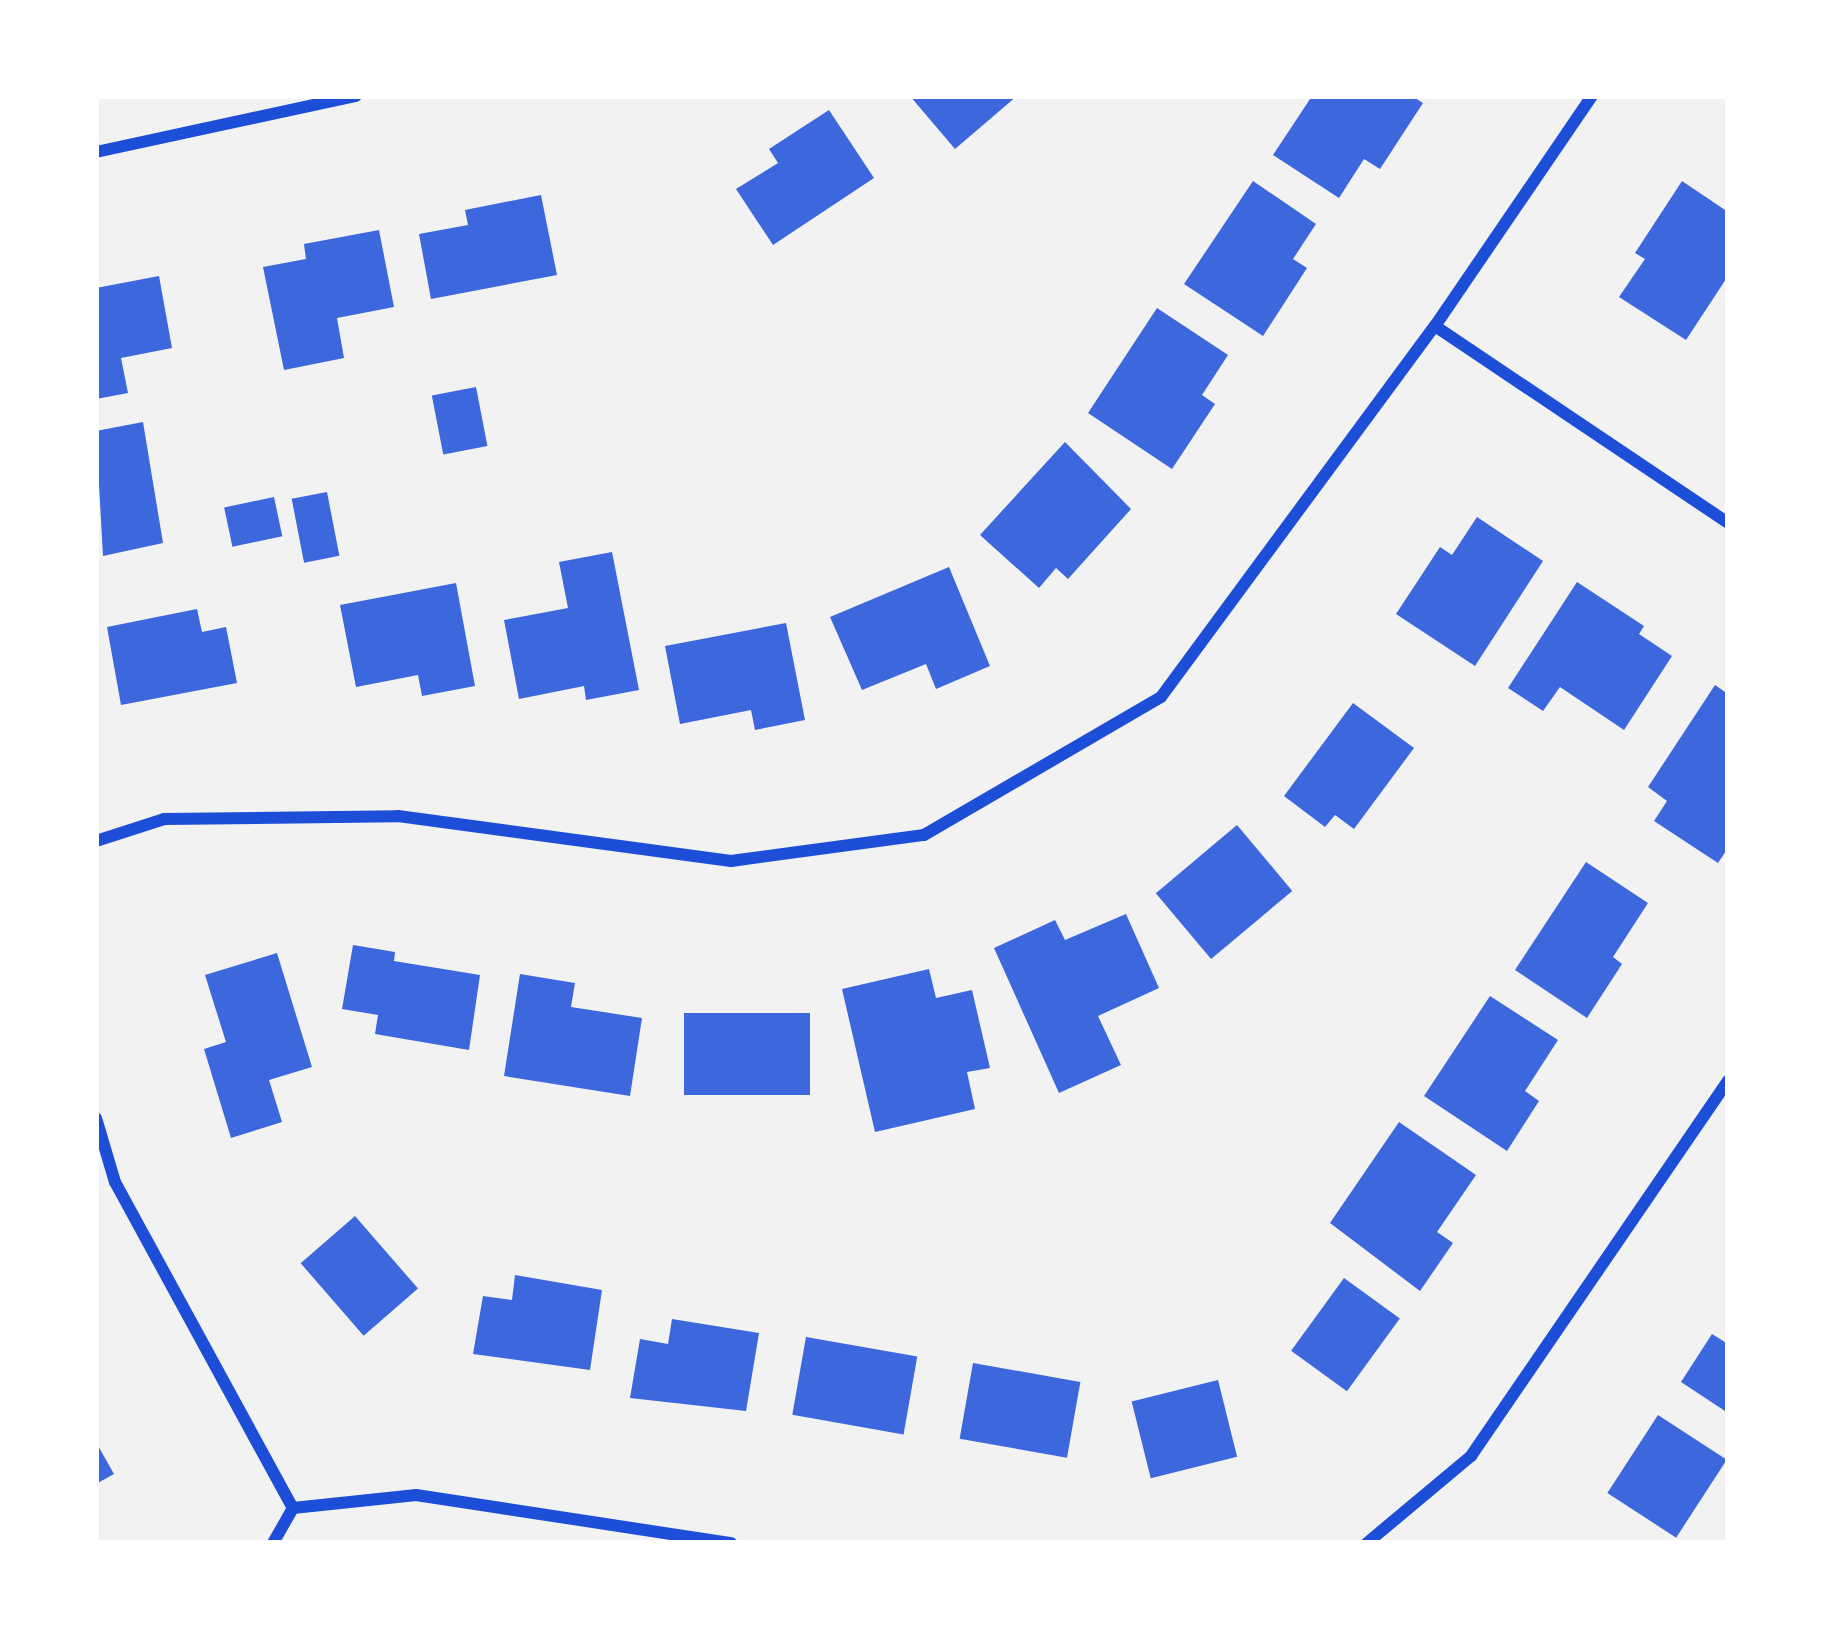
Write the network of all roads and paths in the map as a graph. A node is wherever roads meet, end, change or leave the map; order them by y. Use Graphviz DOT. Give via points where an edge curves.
graph roads {
  1 [pos="356,96"];
  2 [pos="1592,96"];
  3 [pos="96,152"];
  4 [pos="1435,326"];
  5 [pos="1728,523"];
  6 [pos="96,842"];
  7 [pos="1728,1081"];
  8 [pos="96,1118"];
  9 [pos="292,1508"];
  10 [pos="274,1543"];
  11 [pos="731,1543"];
  12 [pos="1367,1543"];
  1 -- 3 [label="street"];
  2 -- 4 [label="street"];
  4 -- 5 [label="street"];
  4 -- 6 [label="street" via="1161,697 924,835 730,861 398,816 164,819"];
  7 -- 12 [label="street" via="1471,1456"];
  8 -- 9 [label="street" via="115,1182"];
  9 -- 10 [label="street"];
  9 -- 11 [label="street" via="416,1495"];
}
